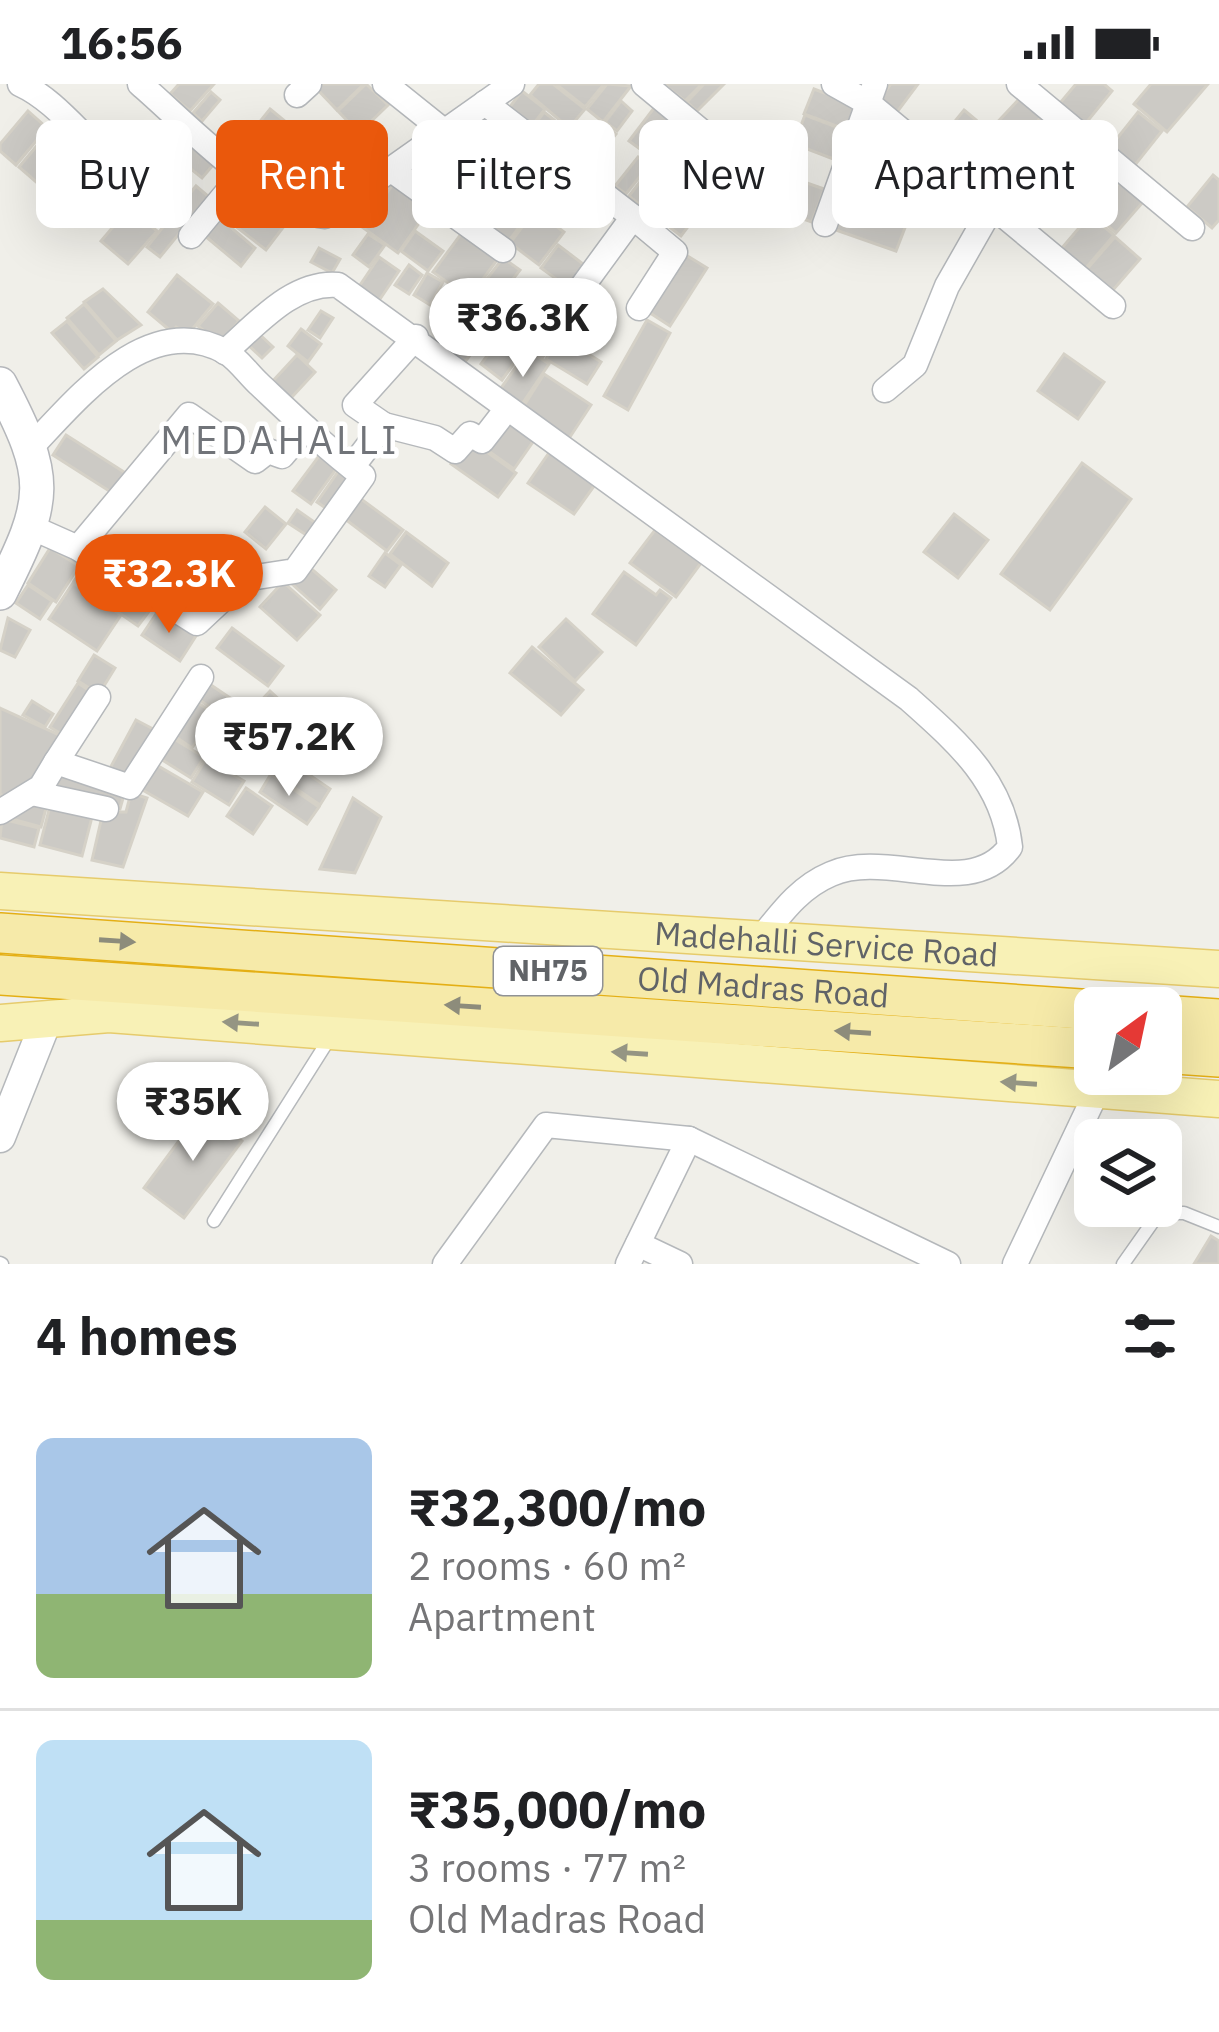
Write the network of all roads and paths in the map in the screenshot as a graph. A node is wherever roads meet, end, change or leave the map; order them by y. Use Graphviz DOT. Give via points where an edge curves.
graph roads {
  1 [pos="20,84"];
  2 [pos="140,84"];
  3 [pos="385,84"];
  4 [pos="512,84"];
  5 [pos="644,84"];
  6 [pos="834,84"];
  7 [pos="1019,84"];
  8 [pos="872,93"];
  9 [pos="485,103"];
  10 [pos="71,120"];
  11 [pos="430,120"];
  12 [pos="462,120"];
  13 [pos="688,120"];
  14 [pos="901,120"];
  15 [pos="216,148"];
  16 [pos="412,157"];
  17 [pos="393,171"];
  18 [pos="388,174"];
  19 [pos="216,206"];
  20 [pos="633,217"];
  21 [pos="825,224"];
  22 [pos="980,228"];
  23 [pos="1019,228"];
  24 [pos="1192,228"];
  25 [pos="191,236"];
  26 [pos="503,250"];
  27 [pos="576,295"];
  28 [pos="1113,306"];
  29 [pos="639,308"];
  30 [pos="416,338"];
  31 [pos="225,352"];
  32 [pos="0,384"];
  33 [pos="885,390"];
  34 [pos="506,410"];
  35 [pos="383,425"];
  36 [pos="307,428"];
  37 [pos="32,445"];
  38 [pos="352,467"];
  39 [pos="32,528"];
  40 [pos="78,548"];
  41 [pos="0,593"];
  42 [pos="201,677"];
  43 [pos="98,697"];
  44 [pos="56,763"];
  45 [pos="32,793"];
  46 [pos="106,809"];
  47 [pos="0,812"];
  48 [pos="0,891"];
  49 [pos="0,932"];
  50 [pos="761,937"];
  51 [pos="1219,969"];
  52 [pos="0,975"];
  53 [pos="1074,1009"];
  54 [pos="1182,1016"];
  55 [pos="47,1019"];
  56 [pos="1219,1019"];
  57 [pos="0,1023"];
  58 [pos="335,1030"];
  59 [pos="1074,1048"];
  60 [pos="1182,1054"];
  61 [pos="1219,1057"];
  62 [pos="0,1076"];
  63 [pos="1074,1087"];
  64 [pos="1095,1095"];
  65 [pos="1171,1095"];
  66 [pos="1219,1099"];
  67 [pos="7,1123"];
  68 [pos="688,1138"];
  69 [pos="214,1221"];
  70 [pos="1219,1227"];
  71 [pos="633,1254"];
  72 [pos="446,1264"];
  73 [pos="680,1264"];
  74 [pos="948,1264"];
  75 [pos="1015,1264"];
  76 [pos="1123,1264"];
  1 -- 10 [label="street"];
  2 -- 15 [label="street"];
  3 -- 11 [label="street"];
  4 -- 9 [label="street"];
  5 -- 13 [label="street"];
  6 -- 8 [label="street"];
  7 -- 24 [label="street"];
  8 -- 14 [label="street"];
  8 -- 21 [label="street"];
  9 -- 12 [label="street"];
  9 -- 20 [label="street"];
  16 -- 17 [label="street"];
  17 -- 18 [label="street"];
  17 -- 26 [label="street"];
  19 -- 25 [label="street"];
  20 -- 27 [label="street"];
  20 -- 29 [label="street" via="676,252"];
  22 -- 33 [label="street" via="915,365"];
  23 -- 28 [label="street"];
  30 -- 31 [label="street" via="338,285 317,283"];
  30 -- 34 [label="street"];
  30 -- 35 [label="street" via="355,406"];
  31 -- 36 [label="street"];
  31 -- 37 [label="street" via="189,343 130,356"];
  32 -- 37 [label="main road"];
  34 -- 35 [label="street" via="482,441 470,434 455,451"];
  34 -- 50 [label="street" via="909,699 988,781 1008,825 1010,847 998,863 979,873 836,871 793,898"];
  35 -- 38 [label="street"];
  36 -- 38 [label="street"];
  36 -- 40 [label="street" via="282,456 268,451 255,461 189,415"];
  37 -- 39 [label="main road" via="39,479"];
  38 -- 40 [label="street" via="363,476 295,571 244,579 196,623"];
  39 -- 40 [label="street"];
  39 -- 41 [label="main road"];
  42 -- 44 [label="street" via="130,787"];
  43 -- 44 [label="street"];
  44 -- 45 [label="street"];
  45 -- 46 [label="street"];
  45 -- 47 [label="street"];
  48 -- 50 [label="main road, Madehalli Service Road"];
  49 -- 53 [label="highway, Old Madras Road / NH75, one-way"];
  50 -- 51 [label="main road, Madehalli Service Road"];
  59 -- 52 [label="highway, Old Madras Road / NH75, one-way"];
  54 -- 56 [label="highway"];
  55 -- 57 [label="main road"];
  58 -- 55 [label="main road, one-way" via="109,1013"];
  55 -- 67 [label="street"];
  63 -- 58 [label="main road, one-way"];
  58 -- 69 [label="lane"];
  60 -- 61 [label="highway"];
  62 -- 67 [label="street"];
  64 -- 75 [label="street"];
  65 -- 66 [label="main road"];
  68 -- 71 [label="street"];
  68 -- 72 [label="street" via="545,1125"];
  68 -- 74 [label="street"];
  70 -- 76 [label="lane" via="1159,1213"];
  71 -- 73 [label="street"];
}
